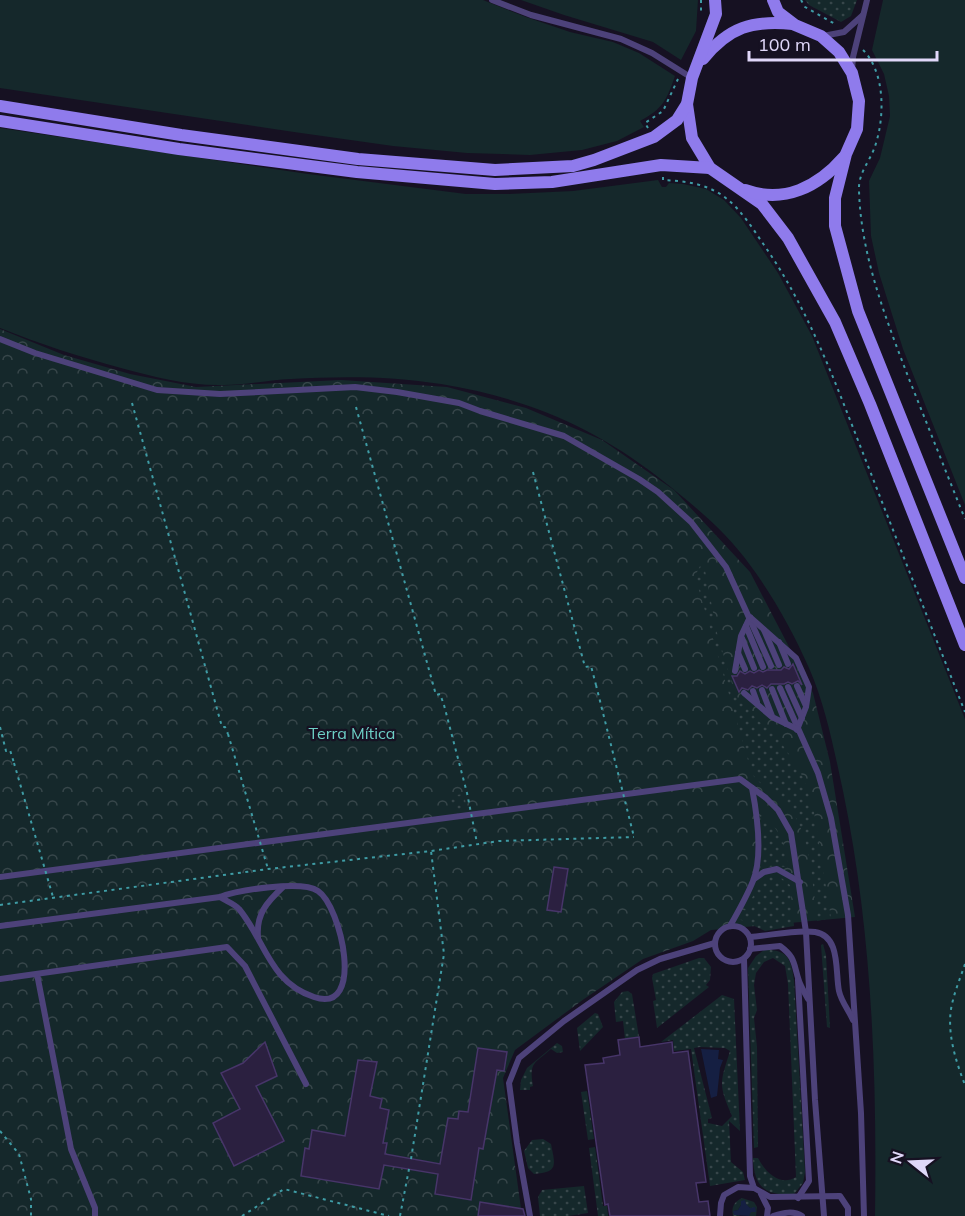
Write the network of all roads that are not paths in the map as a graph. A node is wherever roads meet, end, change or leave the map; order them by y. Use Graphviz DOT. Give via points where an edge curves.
graph roads {
  1 [pos="492,0"];
  2 [pos="715,0"];
  3 [pos="773,0"];
  4 [pos="867,0"];
  5 [pos="864,15"];
  6 [pos="795,25"];
  7 [pos="821,36"];
  8 [pos="698,65"];
  9 [pos="852,74"];
  10 [pos="692,78"];
  11 [pos="687,104"];
  12 [pos="0,106"];
  13 [pos="0,121"];
  14 [pos="846,154"];
  15 [pos="710,168"];
  16 [pos="731,184"];
  17 [pos="0,339"];
  18 [pos="965,578"];
  19 [pos="750,617"];
  20 [pos="746,626"];
  21 [pos="763,627"];
  22 [pos="741,636"];
  23 [pos="777,639"];
  24 [pos="965,645"];
  25 [pos="738,653"];
  26 [pos="788,664"];
  27 [pos="779,665"];
  28 [pos="771,666"];
  29 [pos="763,667"];
  30 [pos="745,669"];
  31 [pos="754,669"];
  32 [pos="735,671"];
  33 [pos="797,686"];
  34 [pos="788,687"];
  35 [pos="780,688"];
  36 [pos="772,689"];
  37 [pos="762,690"];
  38 [pos="753,692"];
  39 [pos="744,693"];
  40 [pos="759,705"];
  41 [pos="806,707"];
  42 [pos="772,717"];
  43 [pos="802,719"];
  44 [pos="786,724"];
  45 [pos="797,730"];
  46 [pos="752,788"];
  47 [pos="0,877"];
  48 [pos="754,879"];
  49 [pos="800,882"];
  50 [pos="283,887"];
  51 [pos="220,897"];
  52 [pos="0,926"];
  53 [pos="730,926"];
  54 [pos="806,932"];
  55 [pos="750,937"];
  56 [pos="258,942"];
  57 [pos="715,943"];
  58 [pos="750,949"];
  59 [pos="744,959"];
  60 [pos="37,974"];
  61 [pos="0,979"];
  62 [pos="798,980"];
  63 [pos="809,1003"];
  64 [pos="855,1023"];
  65 [pos="306,1084"];
  66 [pos="815,1100"];
  67 [pos="805,1122"];
  68 [pos="754,1188"];
  69 [pos="761,1193"];
  70 [pos="823,1195"];
  71 [pos="798,1198"];
  72 [pos="95,1216"];
  73 [pos="530,1216"];
  74 [pos="720,1216"];
  75 [pos="767,1216"];
  76 [pos="773,1216"];
  77 [pos="802,1216"];
  78 [pos="824,1216"];
  79 [pos="848,1216"];
  80 [pos="864,1216"];
  1 -- 10 [label="lane" via="531,15 621,39"];
  2 -- 8 [label="main road" via="716,14"];
  3 -- 6 [label="main road" via="778,12"];
  4 -- 5 [label="lane"];
  5 -- 7 [label="lane" via="844,32"];
  5 -- 9 [label="lane"];
  6 -- 7 [label="main road"];
  6 -- 8 [label="main road" via="767,22 740,28 716,43"];
  7 -- 9 [label="main road" via="839,52"];
  8 -- 10 [label="main road"];
  9 -- 14 [label="main road" via="859,100 858,119"];
  10 -- 11 [label="main road"];
  11 -- 12 [label="main road" via="677,120 654,137 594,160 573,166 495,170 358,159"];
  11 -- 15 [label="main road" via="692,138"];
  13 -- 15 [label="main road" via="357,172 495,184 552,182 661,165"];
  14 -- 16 [label="main road" via="829,174 807,188 782,195 755,193"];
  14 -- 18 [label="main road" via="835,198 835,226 858,311"];
  15 -- 16 [label="main road"];
  16 -- 24 [label="main road" via="762,204 788,238 835,322"];
  17 -- 19 [label="lane" via="157,390 220,394 355,387 459,403 564,436 639,479 691,522 726,567"];
  19 -- 20 [label="lane"];
  19 -- 21 [label="lane"];
  19 -- 28 [label="lane"];
  20 -- 22 [label="lane"];
  20 -- 29 [label="lane"];
  21 -- 23 [label="lane"];
  21 -- 27 [label="lane"];
  22 -- 25 [label="lane"];
  22 -- 31 [label="lane"];
  23 -- 26 [label="lane"];
  23 -- 41 [label="lane" via="796,658 809,687"];
  25 -- 30 [label="lane"];
  25 -- 32 [label="lane"];
  33 -- 41 [label="lane"];
  34 -- 43 [label="lane"];
  35 -- 45 [label="lane"];
  36 -- 44 [label="lane"];
  37 -- 42 [label="lane"];
  38 -- 40 [label="lane"];
  39 -- 40 [label="lane"];
  40 -- 42 [label="lane"];
  41 -- 43 [label="lane"];
  42 -- 44 [label="lane"];
  43 -- 45 [label="lane"];
  44 -- 45 [label="lane"];
  45 -- 64 [label="lane" via="818,772 831,818 848,915"];
  46 -- 47 [label="lane" via="740,779"];
  46 -- 48 [label="lane" via="758,845"];
  46 -- 49 [label="lane" via="778,810 791,832"];
  48 -- 49 [label="lane" via="777,869"];
  48 -- 53 [label="lane"];
  49 -- 54 [label="lane"];
  50 -- 51 [label="lane"];
  50 -- 56 [label="lane" via="262,911"];
  50 -- 56 [label="lane" via="305,886 319,891 328,900 345,958 341,989 328,1000 314,998 276,970"];
  51 -- 52 [label="lane"];
  51 -- 56 [label="lane" via="238,907"];
  53 -- 55 [label="lane" via="742,928"];
  53 -- 57 [label="lane" via="720,932"];
  54 -- 55 [label="lane"];
  54 -- 63 [label="lane"];
  54 -- 64 [label="lane" via="824,935 832,943 839,993"];
  55 -- 58 [label="lane"];
  57 -- 59 [label="lane" via="722,958 733,962"];
  57 -- 73 [label="lane" via="637,970 519,1058 509,1083"];
  58 -- 59 [label="lane"];
  58 -- 62 [label="lane" via="780,946 791,954"];
  59 -- 68 [label="lane" via="750,1176"];
  60 -- 61 [label="lane"];
  60 -- 65 [label="lane" via="227,947 245,966"];
  60 -- 72 [label="lane" via="71,1149"];
  62 -- 63 [label="lane"];
  62 -- 67 [label="lane"];
  63 -- 66 [label="lane"];
  64 -- 80 [label="lane"];
  66 -- 67 [label="lane"];
  66 -- 70 [label="lane"];
  67 -- 71 [label="lane" via="808,1181"];
  68 -- 69 [label="lane"];
  68 -- 74 [label="lane" via="738,1186 731,1190 720,1203"];
  69 -- 71 [label="lane"];
  69 -- 75 [label="lane"];
  70 -- 71 [label="lane"];
  70 -- 78 [label="lane"];
  70 -- 79 [label="lane" via="840,1197 848,1208"];
  76 -- 77 [label="lane" via="786,1212"];
}
